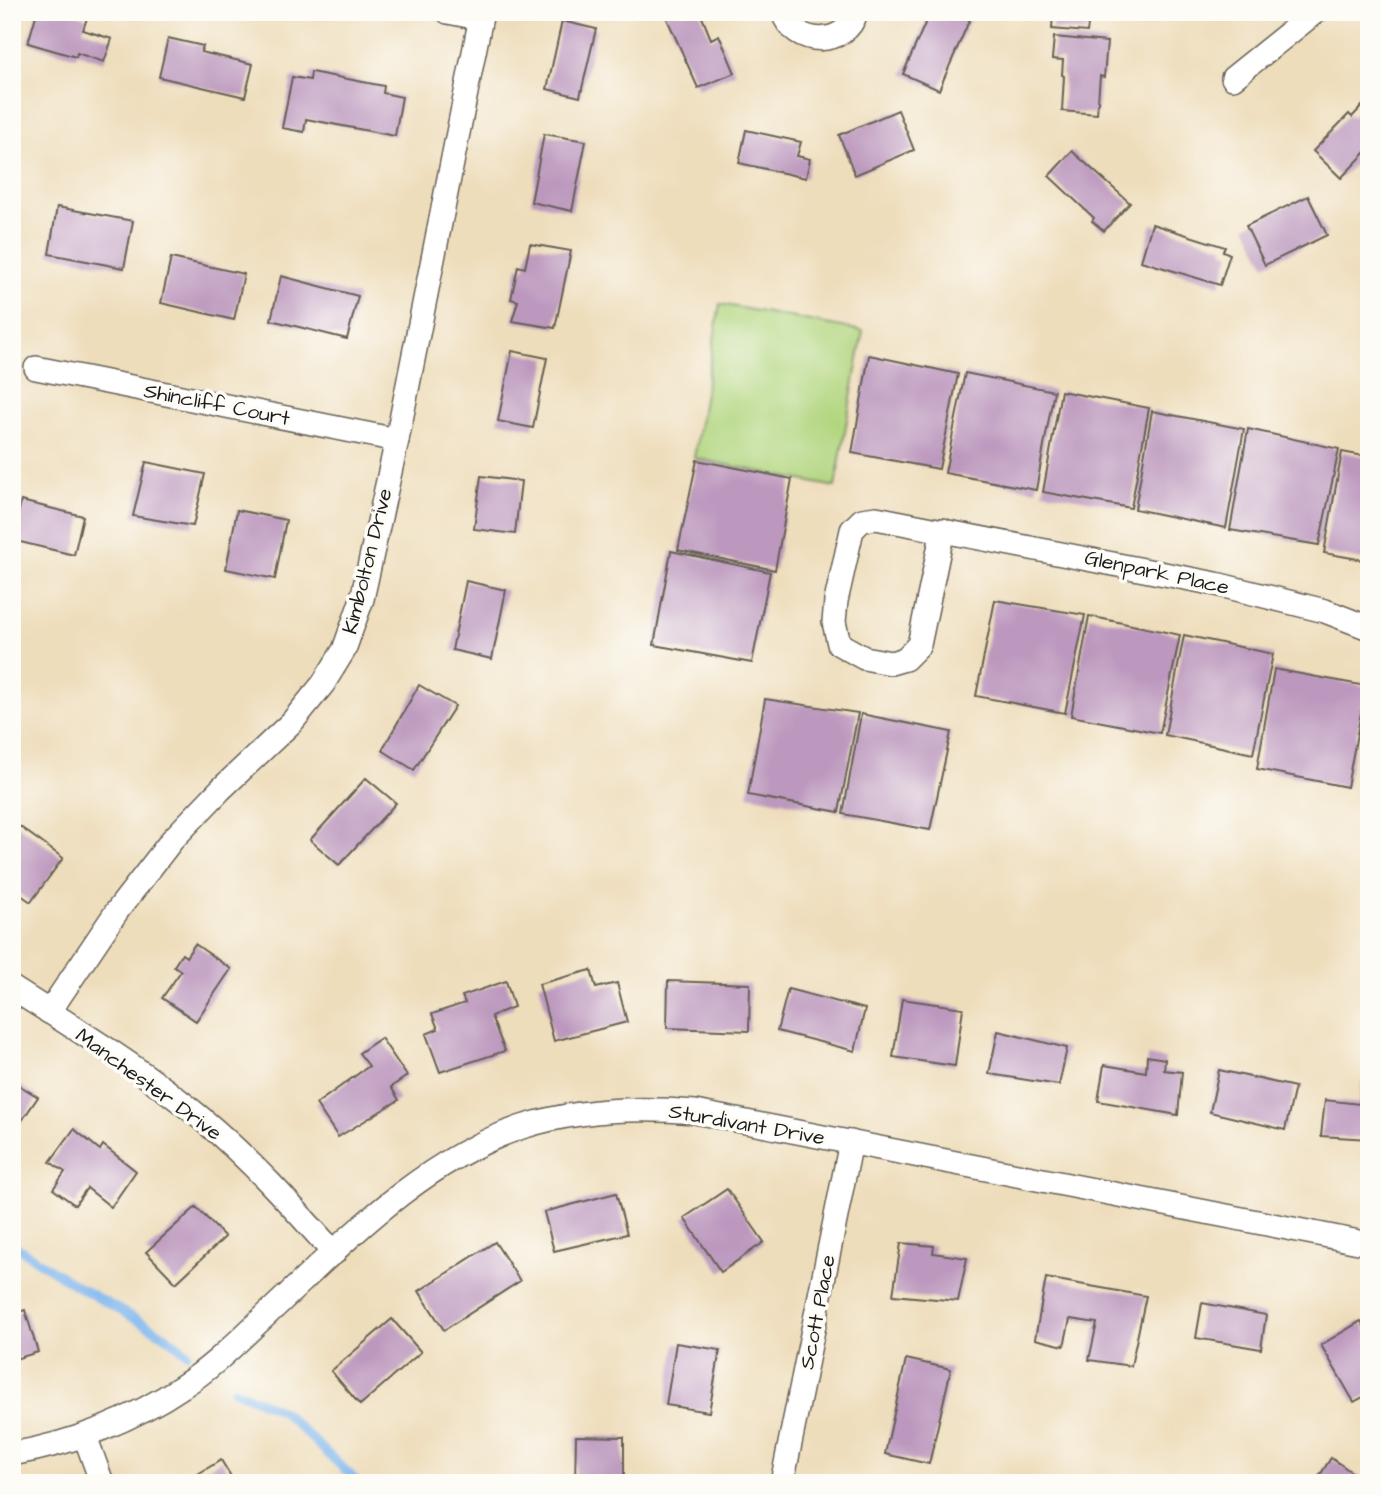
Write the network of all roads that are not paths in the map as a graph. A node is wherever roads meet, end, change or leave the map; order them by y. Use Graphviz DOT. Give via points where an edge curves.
graph roads {
  1 [pos="448,12"];
  2 [pos="783,12"];
  3 [pos="856,12"];
  4 [pos="1315,12"];
  5 [pos="480,15"];
  6 [pos="1233,78"];
  7 [pos="36,368"];
  8 [pos="397,440"];
  9 [pos="943,530"];
  10 [pos="1369,628"];
  11 [pos="12,988"];
  12 [pos="50,1012"];
  13 [pos="851,1142"];
  14 [pos="1369,1244"];
  15 [pos="334,1252"];
  16 [pos="85,1436"];
  17 [pos="12,1454"];
  18 [pos="102,1483"];
  19 [pos="782,1483"];
  1 -- 5 [label="street"];
  2 -- 3 [label="street" via="785,21 800,35 820,40 841,34 855,20"];
  4 -- 6 [label="street"];
  5 -- 8 [label="street, Kimbolton Drive"];
  7 -- 8 [label="street, Shincliff Court"];
  8 -- 12 [label="street, Kimbolton Drive" via="362,599 344,650 292,722 172,841 117,911"];
  9 -- 9 [label="street, Glenpark Place" via="876,517 862,520 852,530 835,612 839,644 864,659 891,663 905,659 919,645"];
  9 -- 10 [label="street, Glenpark Place" via="1216,584 1325,611"];
  11 -- 12 [label="street, Manchester Drive"];
  12 -- 15 [label="street, Manchester Drive" via="201,1118"];
  13 -- 14 [label="street, Sturdivant Drive"];
  13 -- 15 [label="street, Sturdivant Drive" via="695,1112 645,1108 558,1118 521,1127 453,1158 391,1202"];
  13 -- 19 [label="street, Scott Place"];
  15 -- 16 [label="street, Sturdivant Drive" via="185,1385 136,1414"];
  16 -- 17 [label="street, Sturdivant Drive"];
  16 -- 18 [label="street"];
}
